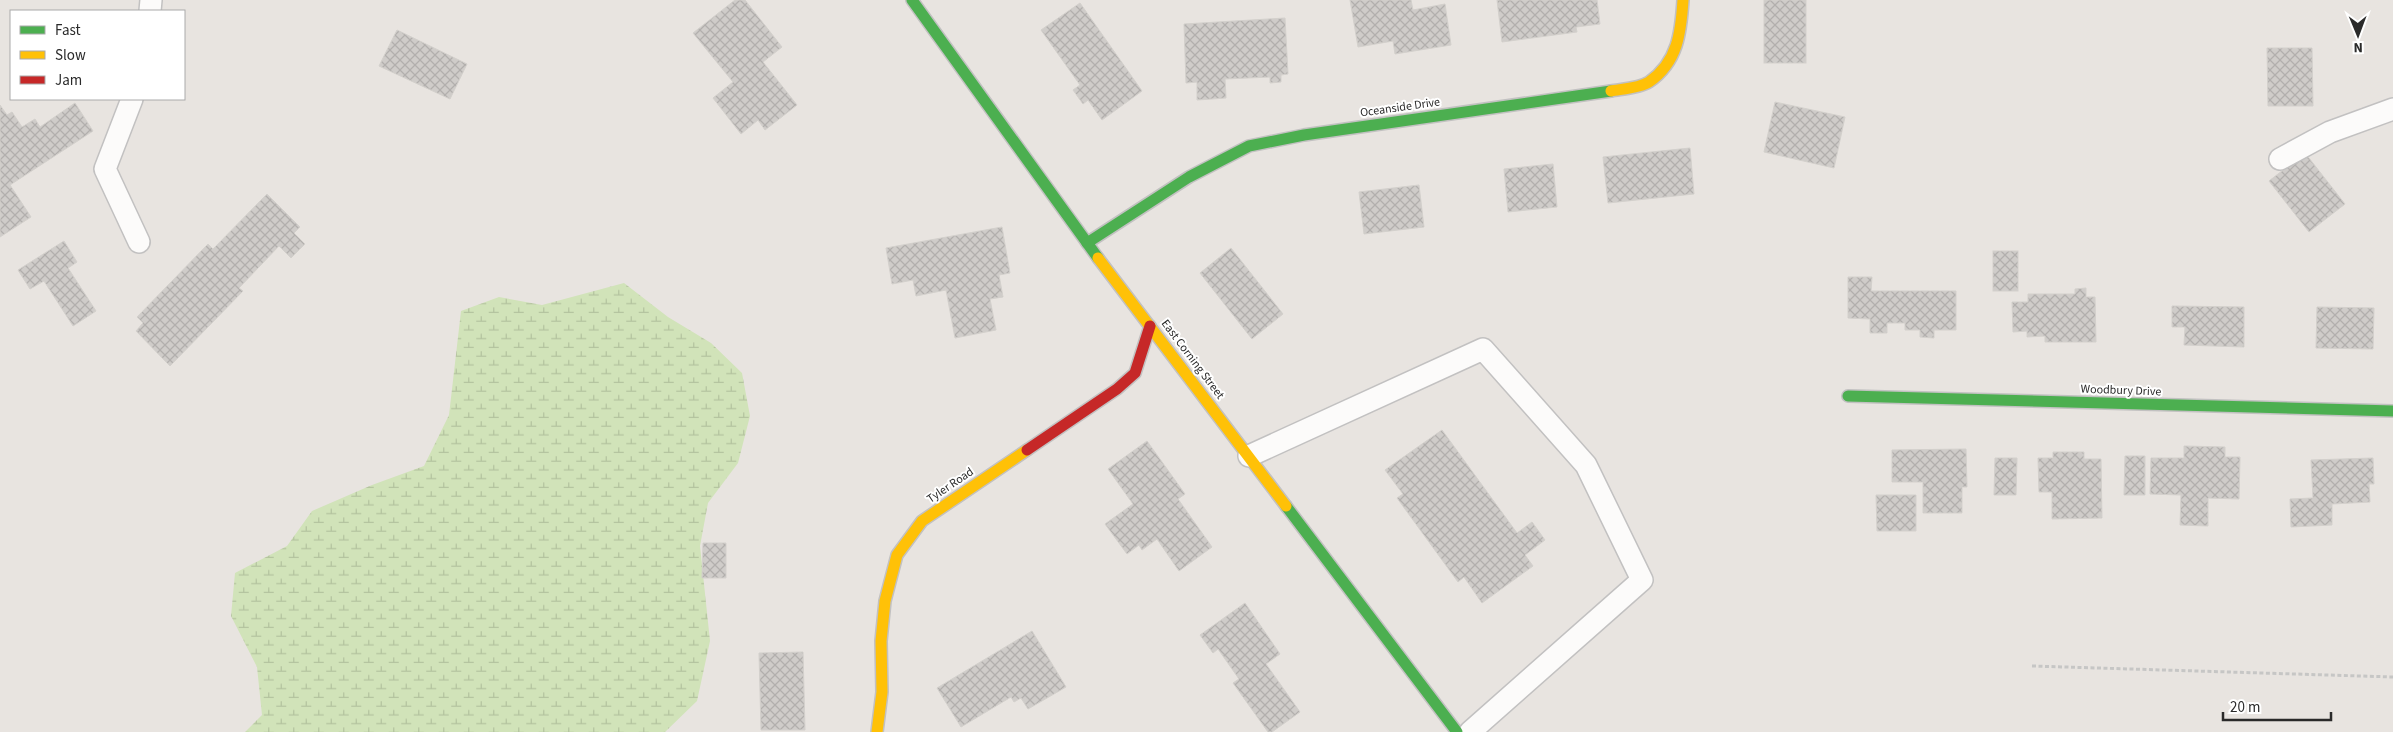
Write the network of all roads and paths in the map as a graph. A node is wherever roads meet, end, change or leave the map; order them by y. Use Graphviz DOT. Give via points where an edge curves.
graph roads {
  1 [pos="912,0"];
  2 [pos="1683,0"];
  3 [pos="132,100"];
  4 [pos="2393,109"];
  5 [pos="2280,160"];
  6 [pos="139,242"];
  7 [pos="1086,242"];
  8 [pos="1150,326"];
  9 [pos="1848,396"];
  10 [pos="2393,410"];
  11 [pos="1249,456"];
  12 [pos="2032,666"];
  13 [pos="2393,677"];
  14 [pos="876,732"];
  15 [pos="1456,732"];
  16 [pos="1470,732"];
  1 -- 7 [label="street, East Corning Street"];
  2 -- 7 [label="street, Oceanside Drive" via="1681,34 1671,61 1648,83 1602,93 1304,135 1249,146 1189,177"];
  3 -- 6 [label="lane" via="105,169"];
  4 -- 5 [label="lane" via="2330,132"];
  7 -- 8 [label="street, East Corning Street"];
  8 -- 11 [label="street, East Corning Street"];
  8 -- 14 [label="street, Tyler Road" via="1135,373 922,520 897,555 885,601 881,642 882,692"];
  9 -- 10 [label="street, Woodbury Drive"];
  11 -- 15 [label="street, East Corning Street"];
  11 -- 16 [label="lane" via="1483,349 1586,465 1642,580"];
  12 -- 13 [label="path"];
}
